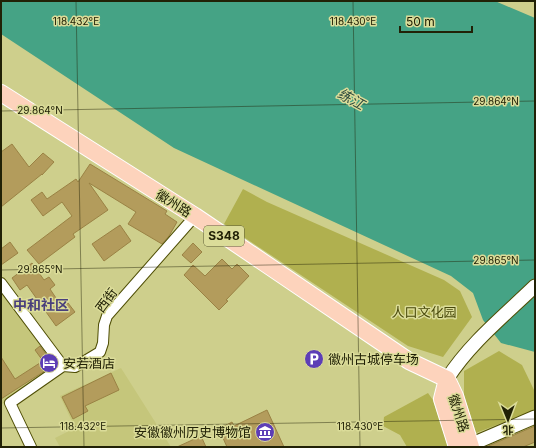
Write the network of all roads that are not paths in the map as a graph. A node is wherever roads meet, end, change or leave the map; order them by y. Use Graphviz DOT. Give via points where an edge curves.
graph roads {
  1 [pos="1,93"];
  2 [pos="194,216"];
  3 [pos="1,283"];
  4 [pos="535,286"];
  5 [pos="63,366"];
  6 [pos="447,379"];
  7 [pos="535,417"];
  8 [pos="466,446"];
  9 [pos="31,447"];
  1 -- 2 [label="main road, 徽州路 / S348"];
  2 -- 5 [label="street, 西街" via="107,316 100,352 75,367"];
  2 -- 6 [label="main road, 徽州路 / S348" via="409,361"];
  3 -- 5 [label="street"];
  4 -- 6 [label="street" via="476,342"];
  5 -- 9 [label="street" via="10,403"];
  6 -- 8 [label="main road, 徽州路" via="442,399"];
  7 -- 8 [label="street"];
}
